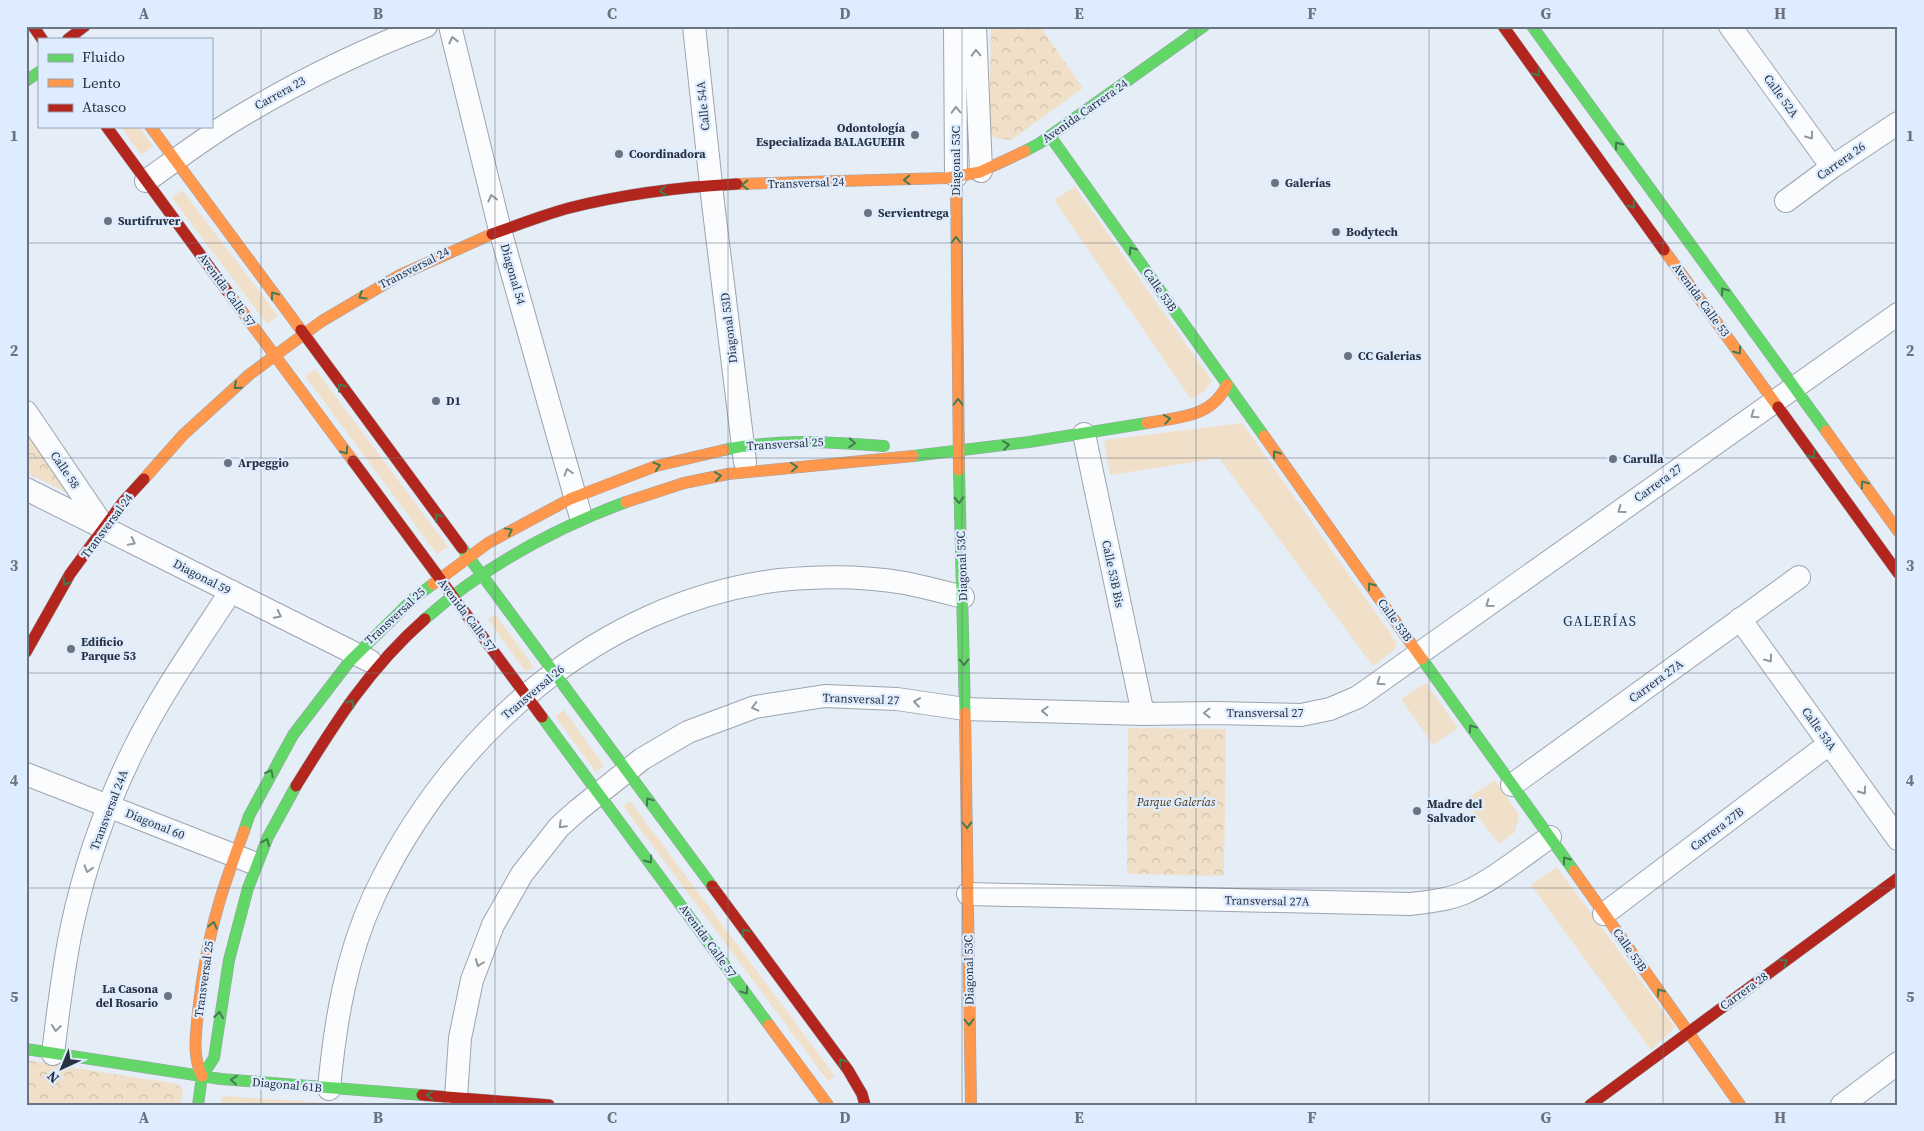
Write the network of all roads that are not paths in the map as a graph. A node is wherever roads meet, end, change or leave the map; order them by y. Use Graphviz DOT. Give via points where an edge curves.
graph roads {
  1 [pos="33,26"];
  2 [pos="426,26"];
  3 [pos="450,26"];
  4 [pos="694,26"];
  5 [pos="955,26"];
  6 [pos="976,26"];
  7 [pos="1204,26"];
  8 [pos="1503,26"];
  9 [pos="1532,26"];
  10 [pos="1730,26"];
  11 [pos="81,30"];
  12 [pos="41,38"];
  13 [pos="69,38"];
  14 [pos="38,73"];
  15 [pos="26,81"];
  16 [pos="1898,123"];
  17 [pos="107,128"];
  18 [pos="151,128"];
  19 [pos="1050,136"];
  20 [pos="174,160"];
  21 [pos="1832,166"];
  22 [pos="981,171"];
  23 [pos="956,176"];
  24 [pos="146,181"];
  25 [pos="712,186"];
  26 [pos="1786,201"];
  27 [pos="500,230"];
  28 [pos="1898,314"];
  29 [pos="303,335"];
  30 [pos="275,355"];
  31 [pos="1227,385"];
  32 [pos="1793,387"];
  33 [pos="1774,401"];
  34 [pos="26,412"];
  35 [pos="1084,434"];
  36 [pos="743,446"];
  37 [pos="958,451"];
  38 [pos="746,471"];
  39 [pos="26,489"];
  40 [pos="575,496"];
  41 [pos="581,519"];
  42 [pos="1896,524"];
  43 [pos="104,528"];
  44 [pos="467,556"];
  45 [pos="1898,573"];
  46 [pos="481,574"];
  47 [pos="1799,576"];
  48 [pos="439,577"];
  49 [pos="231,592"];
  50 [pos="453,596"];
  51 [pos="963,597"];
  52 [pos="1740,619"];
  53 [pos="26,652"];
  54 [pos="355,653"];
  55 [pos="1420,654"];
  56 [pos="378,665"];
  57 [pos="554,673"];
  58 [pos="526,695"];
  59 [pos="965,708"];
  60 [pos="1143,714"];
  61 [pos="1830,744"];
  62 [pos="627,772"];
  63 [pos="26,774"];
  64 [pos="1512,785"];
  65 [pos="599,793"];
  66 [pos="109,806"];
  67 [pos="1550,837"];
  68 [pos="1898,839"];
  69 [pos="234,855"];
  70 [pos="256,864"];
  71 [pos="1898,878"];
  72 [pos="968,894"];
  73 [pos="1604,914"];
  74 [pos="1689,1032"];
  75 [pos="26,1049"];
  76 [pos="53,1054"];
  77 [pos="1898,1063"];
  78 [pos="202,1076"];
  79 [pos="329,1089"];
  80 [pos="456,1097"];
  81 [pos="1589,1104"];
  82 [pos="198,1105"];
  83 [pos="549,1105"];
  84 [pos="828,1105"];
  85 [pos="865,1105"];
  86 [pos="971,1105"];
  87 [pos="1740,1105"];
  88 [pos="1842,1105"];
  1 -- 12 [label="street"];
  2 -- 20 [label="street, Carrera 23" via="335,64 281,92"];
  27 -- 3 [label="street, Diagonal 54, one-way"];
  4 -- 25 [label="street, Calle 54A"];
  23 -- 5 [label="street, Diagonal 53C, one-way"];
  22 -- 6 [label="street, Diagonal 53C, one-way"];
  7 -- 19 [label="street, Avenida Carrera 24"];
  8 -- 33 [label="street, Avenida Calle 53, one-way"];
  32 -- 9 [label="street, Avenida Calle 53, one-way"];
  10 -- 21 [label="street, Calle 52A, one-way"];
  11 -- 13 [label="street"];
  14 -- 15 [label="street"];
  16 -- 21 [label="street, Carrera 26"];
  17 -- 24 [label="street, Avenida Calle 57"];
  18 -- 20 [label="street"];
  19 -- 22 [label="street, Avenida Carrera 24"];
  31 -- 19 [label="street, Calle 53B, one-way"];
  20 -- 24 [label="street, Carrera 23"];
  29 -- 20 [label="street, one-way"];
  21 -- 26 [label="street, Carrera 26"];
  22 -- 23 [label="street, Avenida Carrera 24"];
  23 -- 25 [label="street, Transversal 24, one-way"];
  37 -- 23 [label="street, Diagonal 53C, one-way"];
  24 -- 30 [label="street, Avenida Calle 57"];
  25 -- 27 [label="street, Transversal 24, one-way" via="610,199"];
  25 -- 36 [label="street, Diagonal 53D"];
  27 -- 29 [label="street, Transversal 24, one-way" via="411,268"];
  40 -- 27 [label="street, Diagonal 54, one-way"];
  28 -- 32 [label="street, Carrera 27"];
  29 -- 30 [label="street, Transversal 24"];
  44 -- 29 [label="street, one-way"];
  30 -- 43 [label="street, Transversal 24, one-way" via="184,434"];
  30 -- 48 [label="street, Avenida Calle 57, one-way"];
  35 -- 31 [label="street, Transversal 25, one-way" via="1202,412 1215,404"];
  55 -- 31 [label="street, Calle 53B, one-way"];
  32 -- 33 [label="street, Carrera 27"];
  42 -- 32 [label="street, Avenida Calle 53, one-way"];
  33 -- 45 [label="street, Avenida Calle 53, one-way"];
  33 -- 55 [label="street, Carrera 27, one-way"];
  34 -- 43 [label="street, Calle 58"];
  37 -- 35 [label="street, Transversal 25, one-way"];
  35 -- 60 [label="street, Calle 53B Bis"];
  36 -- 37 [label="street, Transversal 25, one-way" via="826,442"];
  36 -- 38 [label="street, Diagonal 53D"];
  40 -- 36 [label="street, Transversal 25, one-way" via="660,465"];
  38 -- 37 [label="street, Transversal 25, one-way"];
  37 -- 51 [label="street, Diagonal 53C, one-way"];
  41 -- 38 [label="street, Transversal 25, one-way" via="665,488"];
  39 -- 43 [label="street, Diagonal 59"];
  40 -- 41 [label="street, Diagonal 54"];
  44 -- 40 [label="street, Transversal 25, one-way"];
  41 -- 46 [label="street, Transversal 25"];
  43 -- 49 [label="street, Diagonal 59, one-way"];
  43 -- 53 [label="street, Transversal 24, one-way" via="69,578"];
  44 -- 46 [label="street"];
  44 -- 48 [label="street, Transversal 25"];
  46 -- 50 [label="street, Transversal 25"];
  46 -- 57 [label="street"];
  47 -- 52 [label="street, Carrera 27A"];
  48 -- 50 [label="street, Avenida Calle 57"];
  48 -- 54 [label="street, Transversal 25" via="383,624"];
  49 -- 54 [label="street, Diagonal 59, one-way"];
  49 -- 66 [label="street, Transversal 24A" via="166,691 136,744"];
  50 -- 56 [label="street, Transversal 25" via="408,634"];
  50 -- 58 [label="street, Avenida Calle 57"];
  51 -- 57 [label="street, Transversal 26" via="904,583 842,578 780,580 720,592 662,611 606,638"];
  51 -- 59 [label="street, Diagonal 53C, one-way"];
  52 -- 61 [label="street, Calle 53A, one-way"];
  52 -- 64 [label="street, Carrera 27A"];
  54 -- 56 [label="street, Diagonal 59"];
  69 -- 54 [label="street, Transversal 25, one-way" via="251,811 287,745"];
  55 -- 60 [label="street, Transversal 27, one-way" via="1358,697 1330,709 1301,715"];
  64 -- 55 [label="street, Calle 53B, one-way"];
  70 -- 56 [label="street, Transversal 25, one-way" via="296,786"];
  57 -- 58 [label="street, Transversal 26"];
  57 -- 62 [label="street"];
  58 -- 65 [label="street, Avenida Calle 57"];
  58 -- 79 [label="street, Transversal 26" via="483,735 440,785 403,839 373,898 351,959 336,1023"];
  60 -- 59 [label="street, Transversal 27, one-way"];
  59 -- 62 [label="street, Transversal 27, one-way" via="897,699 825,696 755,707 688,732"];
  59 -- 72 [label="street, Diagonal 53C, one-way"];
  61 -- 68 [label="street, Calle 53A, one-way"];
  61 -- 73 [label="street, Carrera 27B"];
  62 -- 65 [label="street, Transversal 27"];
  85 -- 62 [label="street, one-way" via="848,1070"];
  63 -- 66 [label="street, Diagonal 60"];
  64 -- 67 [label="street, Calle 53B"];
  65 -- 80 [label="street, Transversal 27, one-way" via="559,827 522,874 493,925 470,990 460,1038"];
  65 -- 84 [label="street, Avenida Calle 57, one-way"];
  66 -- 69 [label="street, Diagonal 60"];
  66 -- 76 [label="street, Transversal 24A, one-way" via="72,925"];
  67 -- 72 [label="street, Transversal 27A" via="1465,892 1441,900 1410,904"];
  73 -- 67 [label="street, Calle 53B, one-way"];
  69 -- 70 [label="street, Diagonal 60"];
  78 -- 69 [label="street, Transversal 25, one-way" via="196,1061 203,973 212,927"];
  78 -- 70 [label="street, Transversal 25, one-way" via="214,1058 222,992 233,939"];
  74 -- 71 [label="street, Carrera 28, one-way"];
  72 -- 86 [label="street, Diagonal 53C, one-way"];
  74 -- 73 [label="street, Calle 53B, one-way"];
  74 -- 81 [label="street, Carrera 28"];
  74 -- 87 [label="street, Calle 53B"];
  75 -- 76 [label="street, Diagonal 61B"];
  76 -- 78 [label="street, Diagonal 61B"];
  77 -- 88 [label="street"];
  79 -- 78 [label="street, Diagonal 61B, one-way"];
  78 -- 82 [label="street, Transversal 25"];
  80 -- 79 [label="street, Diagonal 61B, one-way"];
  80 -- 83 [label="street, Diagonal 61B"];
}
